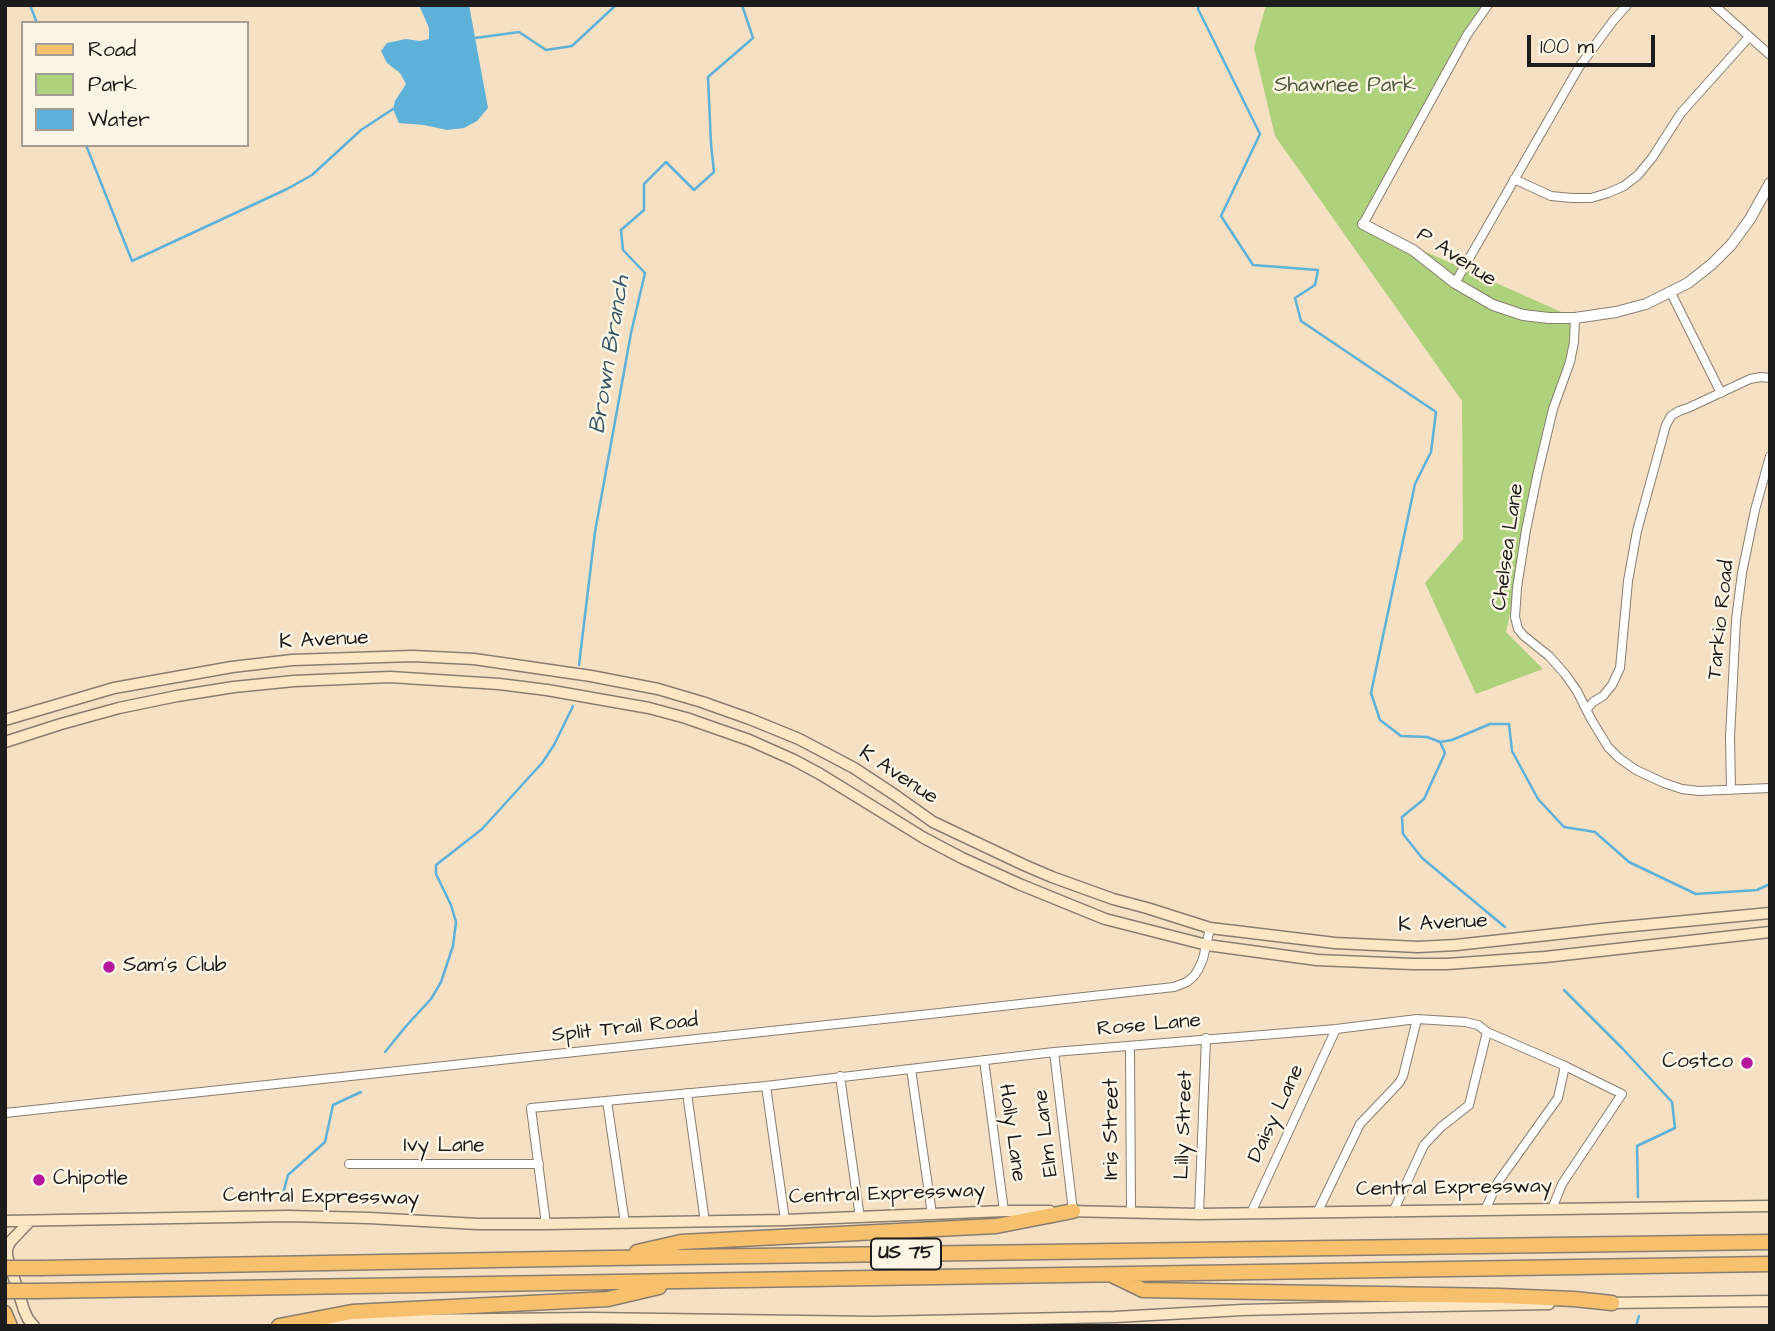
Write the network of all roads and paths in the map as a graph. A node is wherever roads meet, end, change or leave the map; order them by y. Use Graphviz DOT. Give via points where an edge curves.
graph roads {
  1 [pos="1488,5"];
  2 [pos="1627,5"];
  3 [pos="1714,5"];
  4 [pos="1749,37"];
  5 [pos="1770,55"];
  6 [pos="1514,179"];
  7 [pos="1770,183"];
  8 [pos="1363,224"];
  9 [pos="1455,283"];
  10 [pos="1671,293"];
  11 [pos="1575,318"];
  12 [pos="1770,378"];
  13 [pos="1721,393"];
  14 [pos="1770,456"];
  15 [pos="390,657"];
  16 [pos="500,662"];
  17 [pos="254,664"];
  18 [pos="390,677"];
  19 [pos="499,684"];
  20 [pos="256,685"];
  21 [pos="673,693"];
  22 [pos="1587,709"];
  23 [pos="668,713"];
  24 [pos="5,720"];
  25 [pos="5,742"];
  26 [pos="1770,788"];
  27 [pos="1731,790"];
  28 [pos="933,822"];
  29 [pos="924,838"];
  30 [pos="1067,883"];
  31 [pos="1061,901"];
  32 [pos="1770,913"];
  33 [pos="1210,928"];
  34 [pos="1576,932"];
  35 [pos="1770,932"];
  36 [pos="1206,944"];
  37 [pos="1578,953"];
  38 [pos="1417,1019"];
  39 [pos="1336,1029"];
  40 [pos="1487,1032"];
  41 [pos="1206,1038"];
  42 [pos="1130,1046"];
  43 [pos="1054,1052"];
  44 [pos="984,1060"];
  45 [pos="1564,1066"];
  46 [pos="911,1069"];
  47 [pos="840,1076"];
  48 [pos="766,1086"];
  49 [pos="687,1093"];
  50 [pos="607,1101"];
  51 [pos="5,1113"];
  52 [pos="349,1164"];
  53 [pos="539,1164"];
  54 [pos="1770,1206"];
  55 [pos="1552,1209"];
  56 [pos="1073,1210"];
  57 [pos="1485,1210"];
  58 [pos="1004,1211"];
  59 [pos="1131,1212"];
  60 [pos="1393,1212"];
  61 [pos="1251,1213"];
  62 [pos="1317,1213"];
  63 [pos="932,1214"];
  64 [pos="1199,1214"];
  65 [pos="860,1218"];
  66 [pos="785,1220"];
  67 [pos="5,1221"];
  68 [pos="30,1221"];
  69 [pos="705,1222"];
  70 [pos="625,1223"];
  71 [pos="546,1224"];
  72 [pos="1770,1242"];
  73 [pos="609,1258"];
  74 [pos="1770,1264"];
  75 [pos="5,1268"];
  76 [pos="1110,1274"];
  77 [pos="687,1281"];
  78 [pos="5,1291"];
  79 [pos="1770,1301"];
  80 [pos="1612,1303"];
  81 [pos="5,1312"];
  82 [pos="402,1323"];
  83 [pos="361,1324"];
  84 [pos="11,1326"];
  85 [pos="34,1326"];
  86 [pos="279,1326"];
  87 [pos="300,1326"];
  1 -- 8 [label="street"];
  2 -- 6 [label="street" via="1579,67"];
  3 -- 4 [label="street"];
  4 -- 5 [label="street"];
  4 -- 6 [label="street" via="1681,113 1638,175 1624,186 1591,198 1551,197"];
  6 -- 9 [label="street"];
  7 -- 10 [label="street, P Avenue" via="1731,245"];
  8 -- 9 [label="street, P Avenue" via="1413,250"];
  9 -- 11 [label="street, P Avenue" via="1493,305 1523,315"];
  10 -- 11 [label="street, P Avenue" via="1647,304"];
  10 -- 13 [label="street"];
  11 -- 22 [label="street, Chelsea Lane" via="1570,362 1553,409 1533,495 1515,617 1518,629 1565,674"];
  12 -- 13 [label="street" via="1750,379"];
  13 -- 22 [label="street" via="1679,411 1666,425 1635,544 1620,668 1612,685"];
  14 -- 27 [label="street, Tarkio Road" via="1755,510 1736,620"];
  15 -- 16 [label="main road, K Avenue"];
  15 -- 17 [label="main road, K Avenue"];
  15 -- 18 [label="main road"];
  16 -- 19 [label="main road"];
  16 -- 21 [label="main road, K Avenue"];
  17 -- 20 [label="main road"];
  17 -- 24 [label="main road, K Avenue" via="114,688"];
  18 -- 19 [label="main road, K Avenue"];
  18 -- 20 [label="main road, K Avenue"];
  19 -- 23 [label="main road, K Avenue"];
  20 -- 25 [label="main road, K Avenue" via="119,708"];
  21 -- 23 [label="main road"];
  21 -- 28 [label="main road, K Avenue" via="799,739 854,768"];
  22 -- 27 [label="street, Chelsea Lane" via="1608,747 1636,770 1682,789"];
  23 -- 29 [label="main road, K Avenue" via="794,760"];
  26 -- 27 [label="street, Chelsea Lane"];
  28 -- 29 [label="main road"];
  28 -- 30 [label="main road, K Avenue"];
  29 -- 31 [label="main road, K Avenue"];
  30 -- 31 [label="main road"];
  30 -- 33 [label="main road, K Avenue"];
  31 -- 36 [label="main road, K Avenue" via="1119,923"];
  32 -- 34 [label="main road, K Avenue"];
  33 -- 34 [label="main road, K Avenue" via="1335,943 1418,947"];
  33 -- 36 [label="street, Split Trail Road"];
  34 -- 37 [label="main road"];
  35 -- 37 [label="main road, K Avenue"];
  36 -- 37 [label="main road, K Avenue" via="1317,960 1412,964"];
  36 -- 51 [label="street, Split Trail Road" via="1194,976 1174,987"];
  38 -- 39 [label="street, Rose Lane"];
  38 -- 40 [label="street, Rose Lane" via="1465,1022"];
  38 -- 62 [label="street" via="1403,1076 1360,1124"];
  39 -- 41 [label="street, Rose Lane"];
  39 -- 61 [label="street, Daisy Lane"];
  40 -- 45 [label="street, Rose Lane"];
  40 -- 60 [label="street" via="1469,1105 1424,1145"];
  41 -- 42 [label="street, Rose Lane"];
  41 -- 64 [label="street, Lilly Street"];
  42 -- 43 [label="street, Rose Lane"];
  42 -- 59 [label="street, Iris Street"];
  43 -- 44 [label="street, Rose Lane"];
  43 -- 56 [label="street, Elm Lane"];
  44 -- 46 [label="street, Rose Lane"];
  44 -- 58 [label="street, Holly Lane"];
  45 -- 55 [label="street, Rose Lane" via="1622,1094 1562,1184"];
  45 -- 57 [label="street" via="1558,1098 1499,1182"];
  46 -- 47 [label="street, Rose Lane"];
  46 -- 63 [label="street"];
  47 -- 48 [label="street, Rose Lane"];
  47 -- 65 [label="street"];
  48 -- 49 [label="street, Rose Lane"];
  48 -- 66 [label="street"];
  49 -- 50 [label="street, Rose Lane"];
  49 -- 69 [label="street"];
  50 -- 53 [label="street, Rose Lane" via="531,1108"];
  50 -- 70 [label="street"];
  52 -- 53 [label="street, Ivy Lane"];
  53 -- 71 [label="street"];
  54 -- 55 [label="main road, Central Expressway"];
  55 -- 57 [label="main road, Central Expressway"];
  56 -- 58 [label="main road, Central Expressway"];
  56 -- 59 [label="main road, Central Expressway"];
  56 -- 73 [label="highway" via="996,1226 681,1242"];
  57 -- 60 [label="main road, Central Expressway"];
  58 -- 63 [label="main road, Central Expressway"];
  59 -- 64 [label="main road, Central Expressway"];
  60 -- 62 [label="main road, Central Expressway"];
  61 -- 62 [label="main road, Central Expressway"];
  61 -- 64 [label="main road, Central Expressway"];
  63 -- 65 [label="main road, Central Expressway"];
  65 -- 66 [label="main road, Central Expressway"];
  66 -- 69 [label="main road, Central Expressway"];
  67 -- 68 [label="main road, Central Expressway"];
  68 -- 71 [label="main road, Central Expressway" via="299,1216"];
  68 -- 85 [label="main road" via="10,1242 7,1256 24,1310"];
  69 -- 70 [label="main road, Central Expressway"];
  70 -- 71 [label="main road, Central Expressway"];
  72 -- 73 [label="highway, US 75"];
  73 -- 75 [label="highway, US 75, bridge"];
  74 -- 76 [label="highway, US 75"];
  76 -- 77 [label="highway, US 75"];
  76 -- 80 [label="highway" via="1143,1290 1500,1296"];
  77 -- 78 [label="highway, US 75, bridge"];
  77 -- 86 [label="highway" via="608,1299 352,1312"];
  79 -- 80 [label="main road"];
  80 -- 82 [label="main road" via="873,1322 590,1318"];
  81 -- 84 [label="main road"];
  82 -- 83 [label="main road"];
  83 -- 87 [label="main road"];
}
